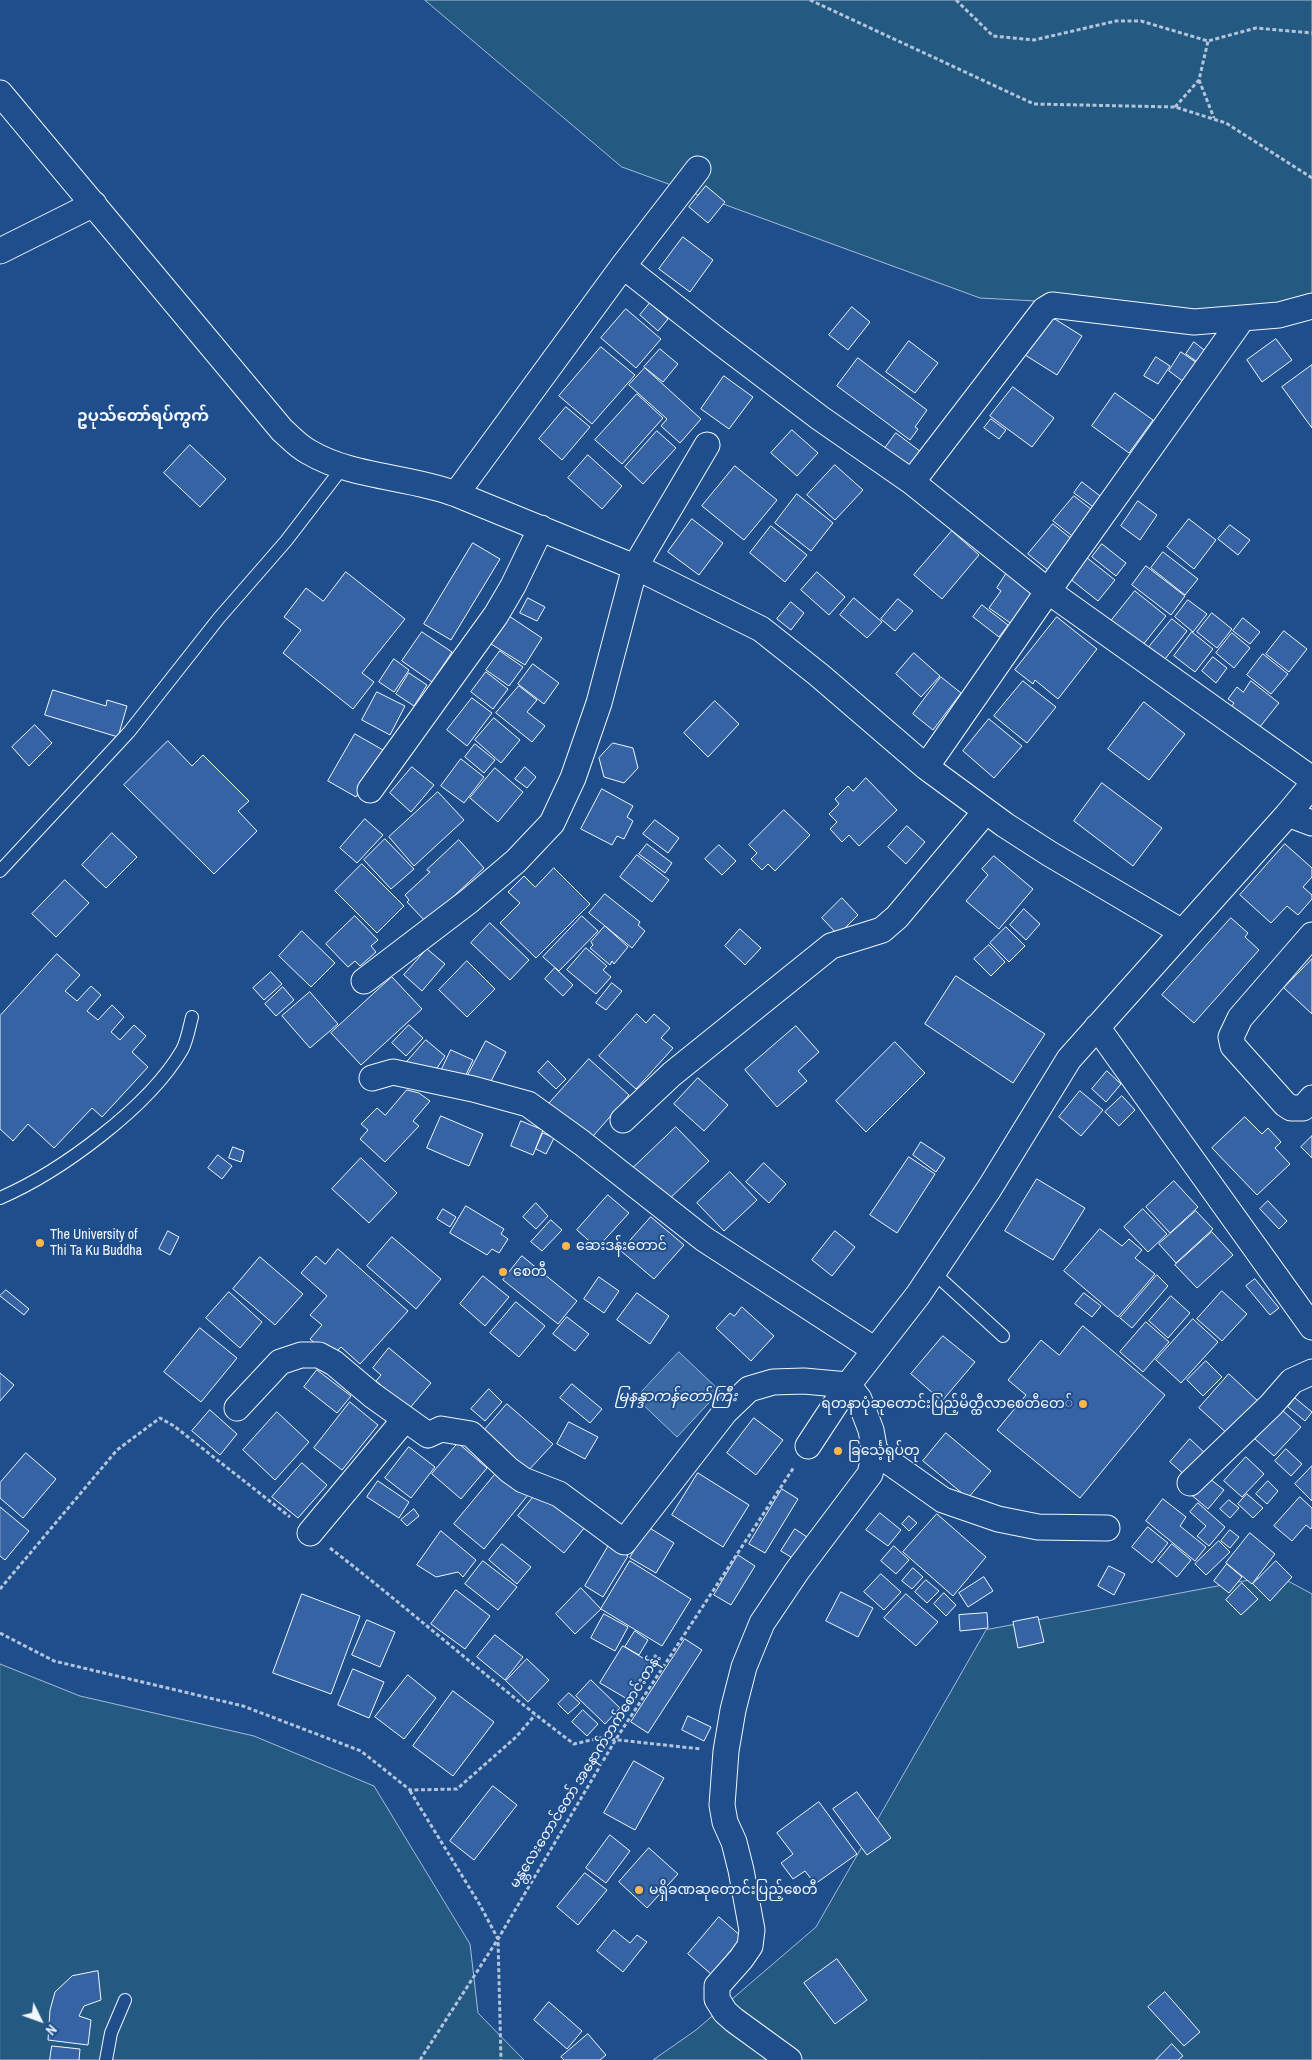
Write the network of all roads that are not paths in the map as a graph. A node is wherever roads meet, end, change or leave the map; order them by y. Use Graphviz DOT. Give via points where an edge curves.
graph roads {
  1 [pos="0,93"];
  2 [pos="698,169"];
  3 [pos="94,204"];
  4 [pos="3,244"];
  5 [pos="623,266"];
  6 [pos="1312,306"];
  7 [pos="1242,319"];
  8 [pos="707,445"];
  9 [pos="343,467"];
  10 [pos="912,482"];
  11 [pos="456,494"];
  12 [pos="541,528"];
  13 [pos="635,568"];
  14 [pos="1048,591"];
  15 [pos="926,767"];
  16 [pos="1312,779"];
  17 [pos="1312,785"];
  18 [pos="370,790"];
  19 [pos="986,811"];
  20 [pos="1288,814"];
  21 [pos="1312,823"];
  22 [pos="0,871"];
  23 [pos="1182,932"];
  24 [pos="1312,934"];
  25 [pos="364,981"];
  26 [pos="192,1018"];
  27 [pos="1098,1027"];
  28 [pos="372,1078"];
  29 [pos="1312,1098"];
  30 [pos="623,1120"];
  31 [pos="0,1198"];
  32 [pos="933,1272"];
  33 [pos="1312,1327"];
  34 [pos="1004,1336"];
  35 [pos="875,1350"];
  36 [pos="1312,1372"];
  37 [pos="848,1385"];
  38 [pos="237,1408"];
  39 [pos="405,1419"];
  40 [pos="808,1446"];
  41 [pos="875,1452"];
  42 [pos="1190,1483"];
  43 [pos="1107,1528"];
  44 [pos="310,1533"];
  45 [pos="125,2000"];
  46 [pos="106,2060"];
  47 [pos="789,2060"];
  1 -- 3 [label="street"];
  2 -- 5 [label="street"];
  3 -- 4 [label="street"];
  3 -- 9 [label="street" via="282,430 308,452"];
  5 -- 10 [label="street" via="820,418"];
  5 -- 11 [label="street"];
  6 -- 7 [label="street" via="1279,315"];
  7 -- 10 [label="street" via="1194,322 1052,305 1044,310"];
  7 -- 14 [label="street"];
  8 -- 13 [label="street"];
  9 -- 11 [label="street" via="436,486"];
  9 -- 22 [label="lane" via="129,732"];
  10 -- 14 [label="street"];
  11 -- 12 [label="street"];
  12 -- 13 [label="street"];
  12 -- 18 [label="street" via="496,614"];
  13 -- 15 [label="street" via="761,629"];
  13 -- 25 [label="street" via="599,703 573,778 552,823 510,867"];
  14 -- 15 [label="street"];
  14 -- 16 [label="street"];
  15 -- 19 [label="street"];
  17 -- 20 [label="street"];
  19 -- 23 [label="street" via="1050,854"];
  19 -- 30 [label="street" via="897,918 882,930 831,946 672,1074"];
  20 -- 21 [label="street"];
  20 -- 23 [label="street"];
  23 -- 27 [label="street"];
  24 -- 29 [label="street" via="1240,1018 1231,1038 1233,1046 1285,1104 1291,1108 1303,1108"];
  26 -- 31 [label="lane" via="183,1049 152,1090 94,1141 27,1186"];
  27 -- 32 [label="street" via="1069,1059 989,1189"];
  27 -- 33 [label="street"];
  28 -- 35 [label="street" via="393,1072 473,1088 528,1104 704,1240"];
  32 -- 34 [label="lane"];
  32 -- 35 [label="street"];
  35 -- 37 [label="street"];
  36 -- 42 [label="street" via="1292,1381"];
  37 -- 39 [label="street" via="773,1382 749,1389 726,1412 624,1542 559,1494 523,1480 471,1434 441,1429 428,1435"];
  37 -- 40 [label="street"];
  37 -- 41 [label="street" via="859,1399 871,1430"];
  38 -- 39 [label="street" via="280,1362 302,1355 320,1355"];
  39 -- 44 [label="street"];
  41 -- 43 [label="street" via="943,1500 998,1518 1038,1526"];
  41 -- 47 [label="street" via="870,1474 762,1623 744,1667 726,1751 722,1805 741,1870 752,1930 750,1946 717,1986 716,1999 734,2020"];
  45 -- 46 [label="lane" via="111,2033"];
}
